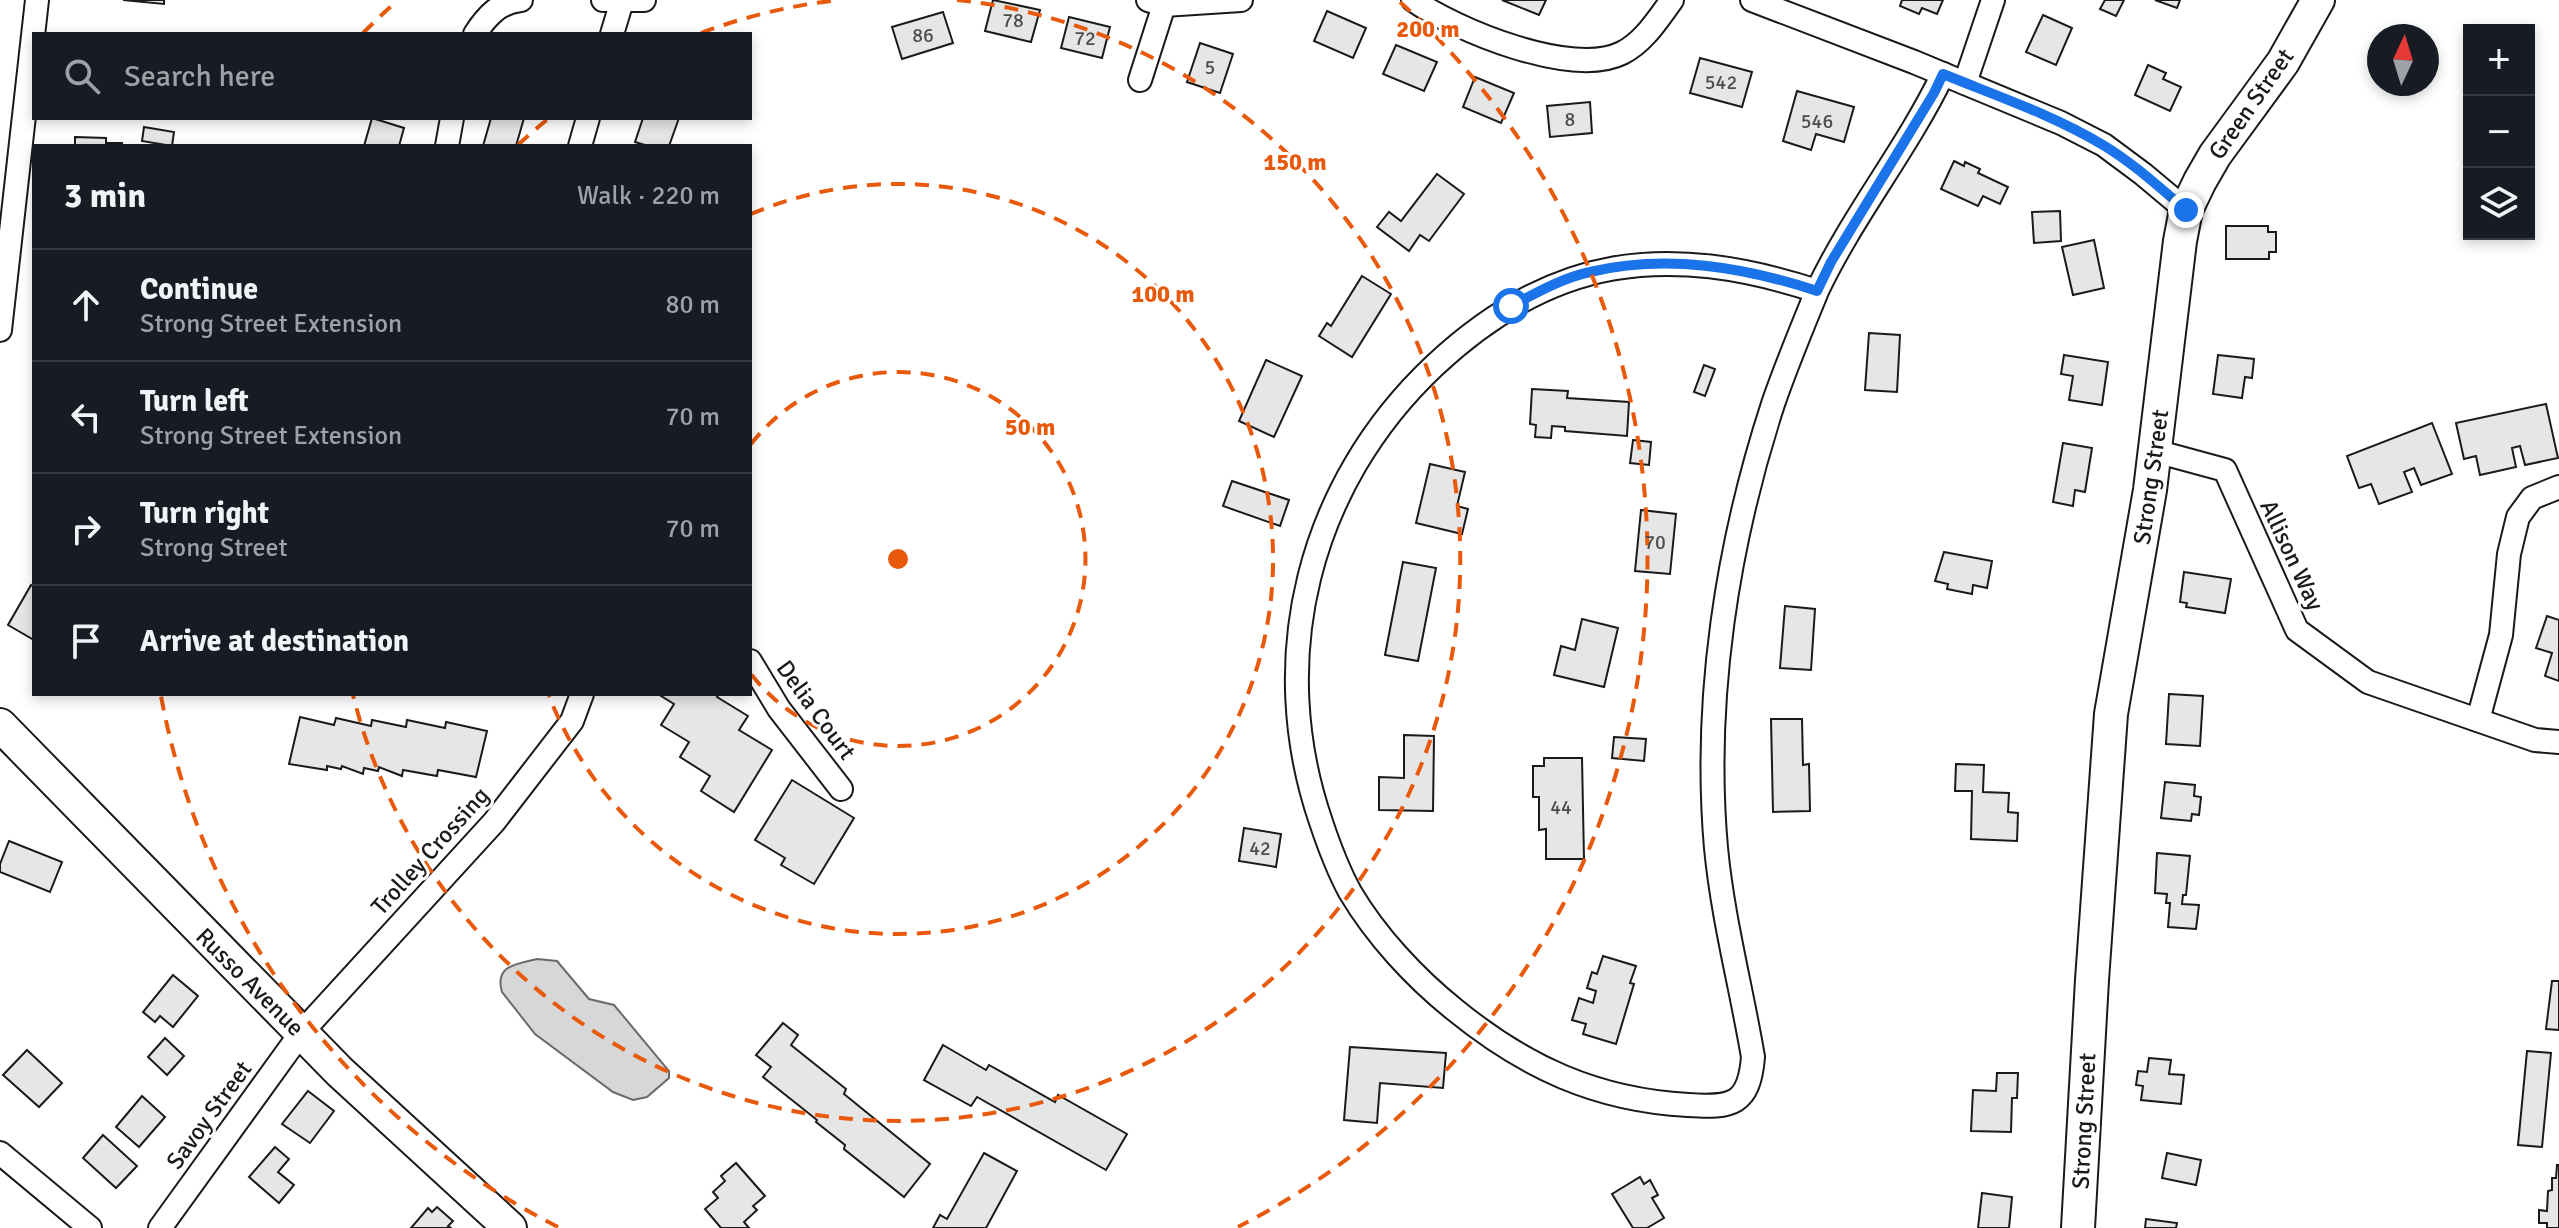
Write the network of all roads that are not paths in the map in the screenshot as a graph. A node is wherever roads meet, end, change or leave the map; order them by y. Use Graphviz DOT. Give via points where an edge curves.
graph roads {
  1 [pos="37,0"];
  2 [pos="521,0"];
  3 [pos="623,0"];
  4 [pos="1241,0"];
  5 [pos="1413,0"];
  6 [pos="1672,0"];
  7 [pos="1752,0"];
  8 [pos="1993,0"];
  9 [pos="2318,0"];
  10 [pos="1156,2"];
  11 [pos="33,32"];
  12 [pos="476,32"];
  13 [pos="613,32"];
  14 [pos="32,45"];
  15 [pos="1943,74"];
  16 [pos="1140,80"];
  17 [pos="1965,83"];
  18 [pos="452,120"];
  19 [pos="587,120"];
  20 [pos="447,144"];
  21 [pos="581,144"];
  22 [pos="2186,210"];
  23 [pos="1817,291"];
  24 [pos="0,330"];
  25 [pos="2155,451"];
  26 [pos="2559,487"];
  27 [pos="752,664"];
  28 [pos="581,696"];
  29 [pos="2478,720"];
  30 [pos="0,725"];
  31 [pos="2559,742"];
  32 [pos="841,789"];
  33 [pos="301,1033"];
  34 [pos="0,1153"];
  35 [pos="90,1228"];
  36 [pos="160,1228"];
  37 [pos="510,1228"];
  38 [pos="2078,1228"];
  1 -- 11 [label="street"];
  2 -- 12 [label="street" via="489,14"];
  3 -- 13 [label="street"];
  4 -- 10 [label="street"];
  5 -- 6 [label="street" via="1511,46 1555,59 1601,60 1643,38"];
  7 -- 15 [label="street"];
  8 -- 17 [label="street"];
  9 -- 22 [label="street, Green Street" via="2283,62 2215,155"];
  10 -- 16 [label="street"];
  14 -- 24 [label="street"];
  15 -- 17 [label="street"];
  15 -- 23 [label="street"];
  17 -- 22 [label="street" via="2104,145"];
  18 -- 20 [label="street"];
  19 -- 21 [label="street"];
  22 -- 25 [label="street, Strong Street"];
  23 -- 23 [label="street" via="1724,266 1633,265 1589,272 1522,300 1449,352 1382,421 1337,498 1311,567 1300,617 1298,725 1312,796 1350,892 1432,992 1477,1028 1557,1076 1599,1090 1646,1101 1719,1106 1741,1097 1751,1081 1753,1057 1725,922 1716,844 1722,625 1747,496 1773,406"];
  25 -- 29 [label="street, Allison Way" via="2225,470 2297,630 2368,682"];
  25 -- 38 [label="street, Strong Street" via="2111,714"];
  26 -- 29 [label="street" via="2532,498 2518,517 2501,635"];
  27 -- 32 [label="street, Delia Court"];
  28 -- 33 [label="street, Trolley Crossing" via="572,721 494,822"];
  29 -- 31 [label="street, Allison Way" via="2535,740"];
  30 -- 33 [label="street, Russo Avenue"];
  33 -- 36 [label="street, Savoy Street"];
  33 -- 37 [label="street, Russo Avenue"];
  34 -- 35 [label="street"];
}
